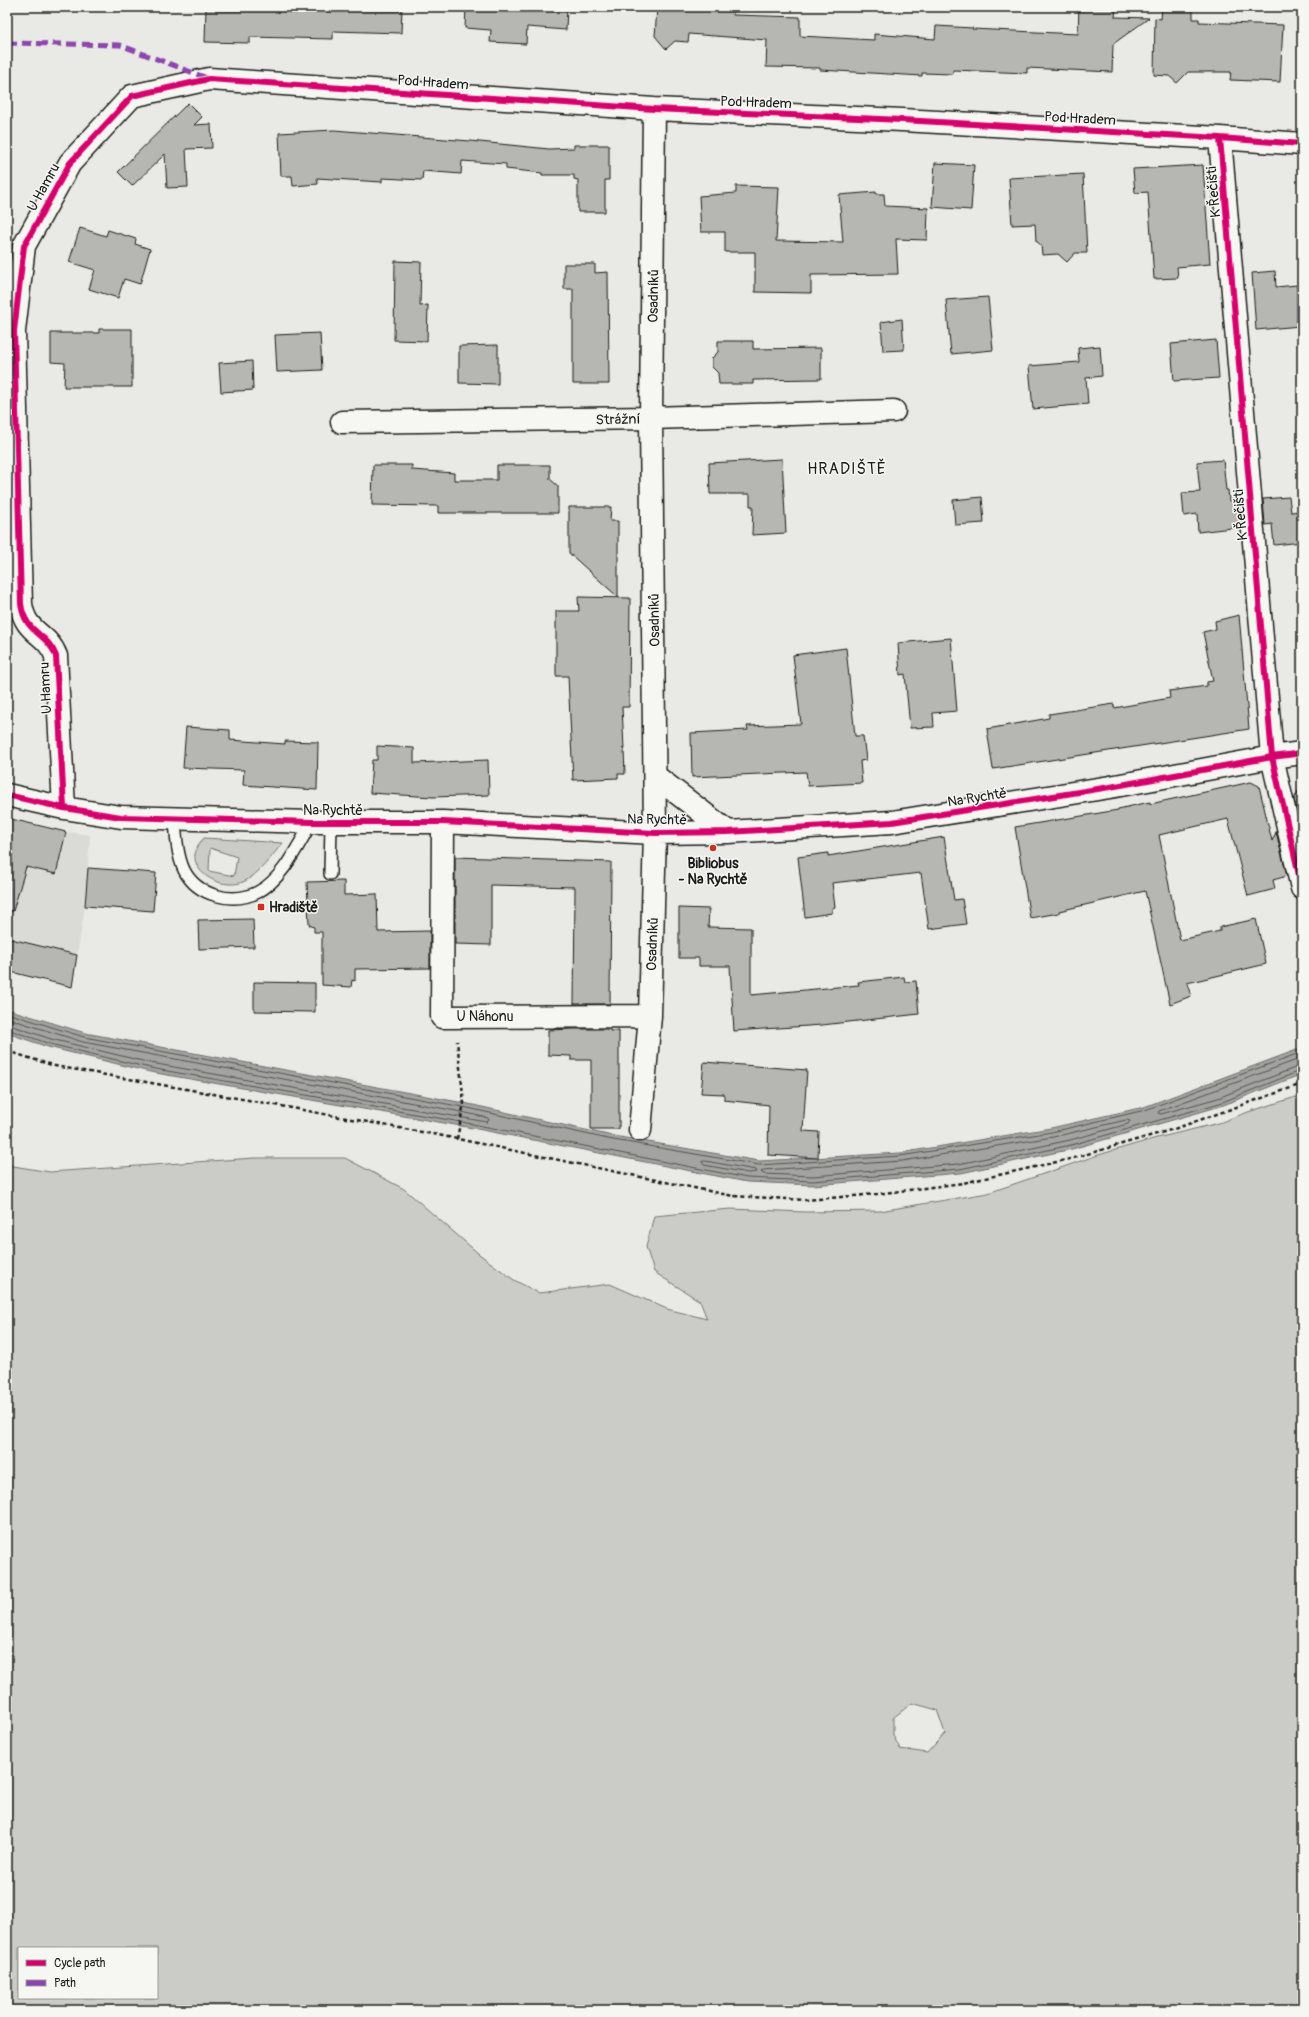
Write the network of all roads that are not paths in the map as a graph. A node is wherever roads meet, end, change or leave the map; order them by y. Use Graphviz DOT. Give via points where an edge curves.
graph roads {
  1 [pos="209,79"];
  2 [pos="654,109"];
  3 [pos="1220,138"];
  4 [pos="1302,144"];
  5 [pos="894,411"];
  6 [pos="652,418"];
  7 [pos="342,422"];
  8 [pos="1302,753"];
  9 [pos="1272,757"];
  10 [pos="655,776"];
  11 [pos="7,795"];
  12 [pos="64,808"];
  13 [pos="175,819"];
  14 [pos="321,822"];
  15 [pos="442,822"];
  16 [pos="728,832"];
  17 [pos="656,833"];
  18 [pos="330,874"];
  19 [pos="1302,888"];
  20 [pos="650,1016"];
  21 [pos="640,1130"];
  1 -- 2 [label="street, Pod Hradem"];
  1 -- 12 [label="street, U Hamru" via="132,96 70,162 24,246 14,331 21,604 26,622 52,646 56,656"];
  2 -- 3 [label="street, Pod Hradem"];
  2 -- 6 [label="street, Osadníků"];
  3 -- 4 [label="street, Pod Hradem"];
  3 -- 9 [label="street, K Řečišti"];
  5 -- 6 [label="street, Strážní"];
  6 -- 7 [label="street, Strážní"];
  6 -- 10 [label="street, Osadníků"];
  8 -- 9 [label="street, Na Rychtě"];
  9 -- 16 [label="street, Na Rychtě" via="1110,787 892,822"];
  9 -- 19 [label="street, K Řečišti"];
  10 -- 16 [label="street"];
  10 -- 17 [label="street, Osadníků"];
  11 -- 12 [label="street, Na Rychtě"];
  12 -- 13 [label="street, Na Rychtě" via="121,817"];
  13 -- 14 [label="street, Na Rychtě"];
  13 -- 14 [label="lane" via="177,844 184,869 193,882 208,892 234,898 258,892 275,878"];
  14 -- 15 [label="street, Na Rychtě"];
  14 -- 18 [label="lane"];
  15 -- 17 [label="street, Na Rychtě"];
  15 -- 20 [label="street, U Náhonu" via="442,1017"];
  16 -- 17 [label="street, Na Rychtě"];
  17 -- 20 [label="street, Osadníků"];
  20 -- 21 [label="street, Osadníků"];
}
